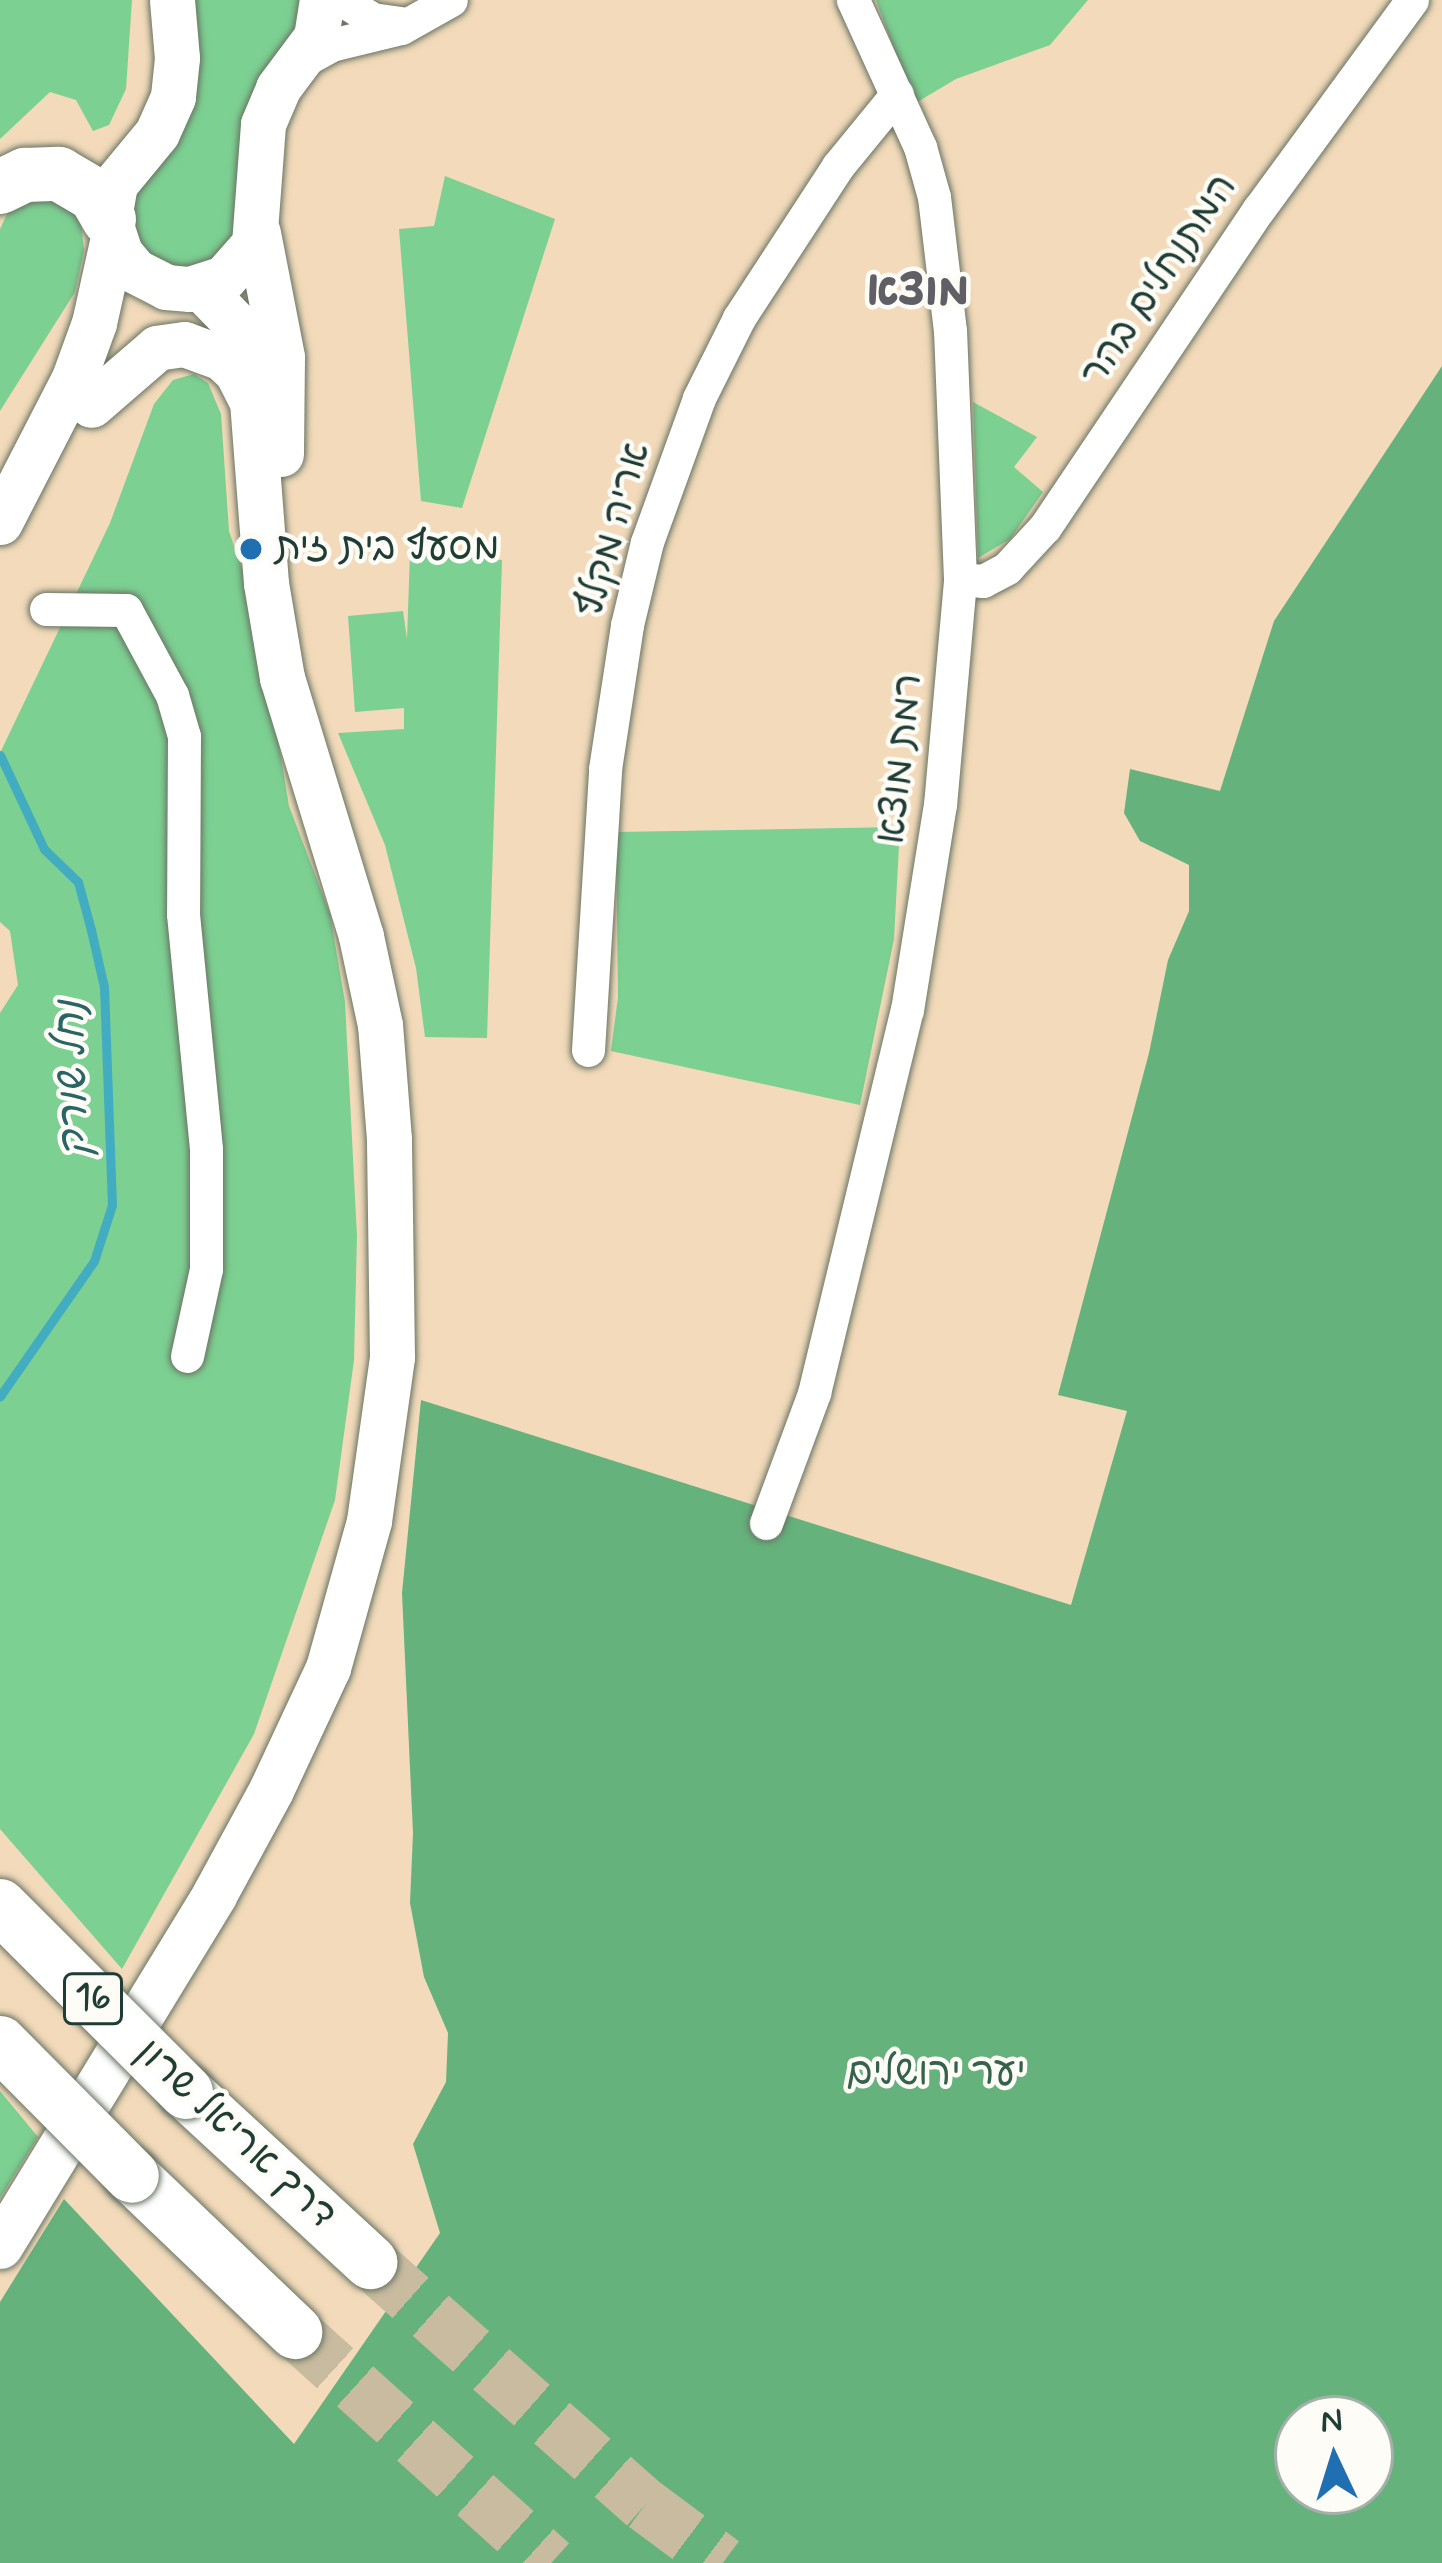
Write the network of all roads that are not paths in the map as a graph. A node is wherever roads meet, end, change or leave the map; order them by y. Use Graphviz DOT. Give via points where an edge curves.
graph roads {
  1 [pos="172,0"];
  2 [pos="322,0"];
  3 [pos="342,0"];
  4 [pos="853,0"];
  5 [pos="1412,0"];
  6 [pos="438,8"];
  7 [pos="296,65"];
  8 [pos="897,94"];
  9 [pos="0,187"];
  10 [pos="111,228"];
  11 [pos="258,233"];
  12 [pos="187,289"];
  13 [pos="92,405"];
  14 [pos="259,469"];
  15 [pos="0,525"];
  16 [pos="960,579"];
  17 [pos="46,609"];
  18 [pos="309,768"];
  19 [pos="587,1050"];
  20 [pos="187,1356"];
  21 [pos="766,1523"];
  22 [pos="0,1906"];
  23 [pos="0,2043"];
  24 [pos="0,2246"];
  25 [pos="370,2262"];
  26 [pos="295,2332"];
  1 -- 10 [label="main road" via="173,98 157,133 115,184"];
  2 -- 7 [label="main road" via="316,37"];
  3 -- 6 [label="street" via="371,20 401,23"];
  4 -- 8 [label="street, רמת מוצא"];
  5 -- 16 [label="street, המתנחלים בהר" via="1259,209 1045,527 1007,568"];
  6 -- 7 [label="street"];
  7 -- 11 [label="main road" via="273,97 260,139"];
  8 -- 16 [label="street, רמת מוצא" via="925,164 945,261"];
  8 -- 19 [label="street, אריה מקלף" via="838,166 739,318 647,542 605,769"];
  9 -- 10 [label="highway" via="25,175 59,174 95,195"];
  10 -- 12 [label="main road" via="145,278"];
  10 -- 15 [label="main road" via="74,378"];
  11 -- 12 [label="main road" via="234,272"];
  11 -- 18 [label="main road" via="282,357 287,576"];
  12 -- 13 [label="main road" via="139,320"];
  12 -- 14 [label="main road" via="202,289 224,309 253,362"];
  13 -- 14 [label="main road" via="157,348 210,350 246,388"];
  13 -- 15 [label="main road"];
  14 -- 18 [label="main road" via="272,626"];
  16 -- 21 [label="street, רמת מוצא" via="940,806 908,1010 814,1393"];
  17 -- 20 [label="street" via="126,610 172,695 184,736 183,914 206,1148 206,1269"];
  18 -- 24 [label="main road" via="380,1025 392,1358 369,1522 328,1668 272,1790"];
  22 -- 25 [label="highway, דרך אריאל שרון / 16, bridge"];
  23 -- 26 [label="highway, 16, bridge"];
}
